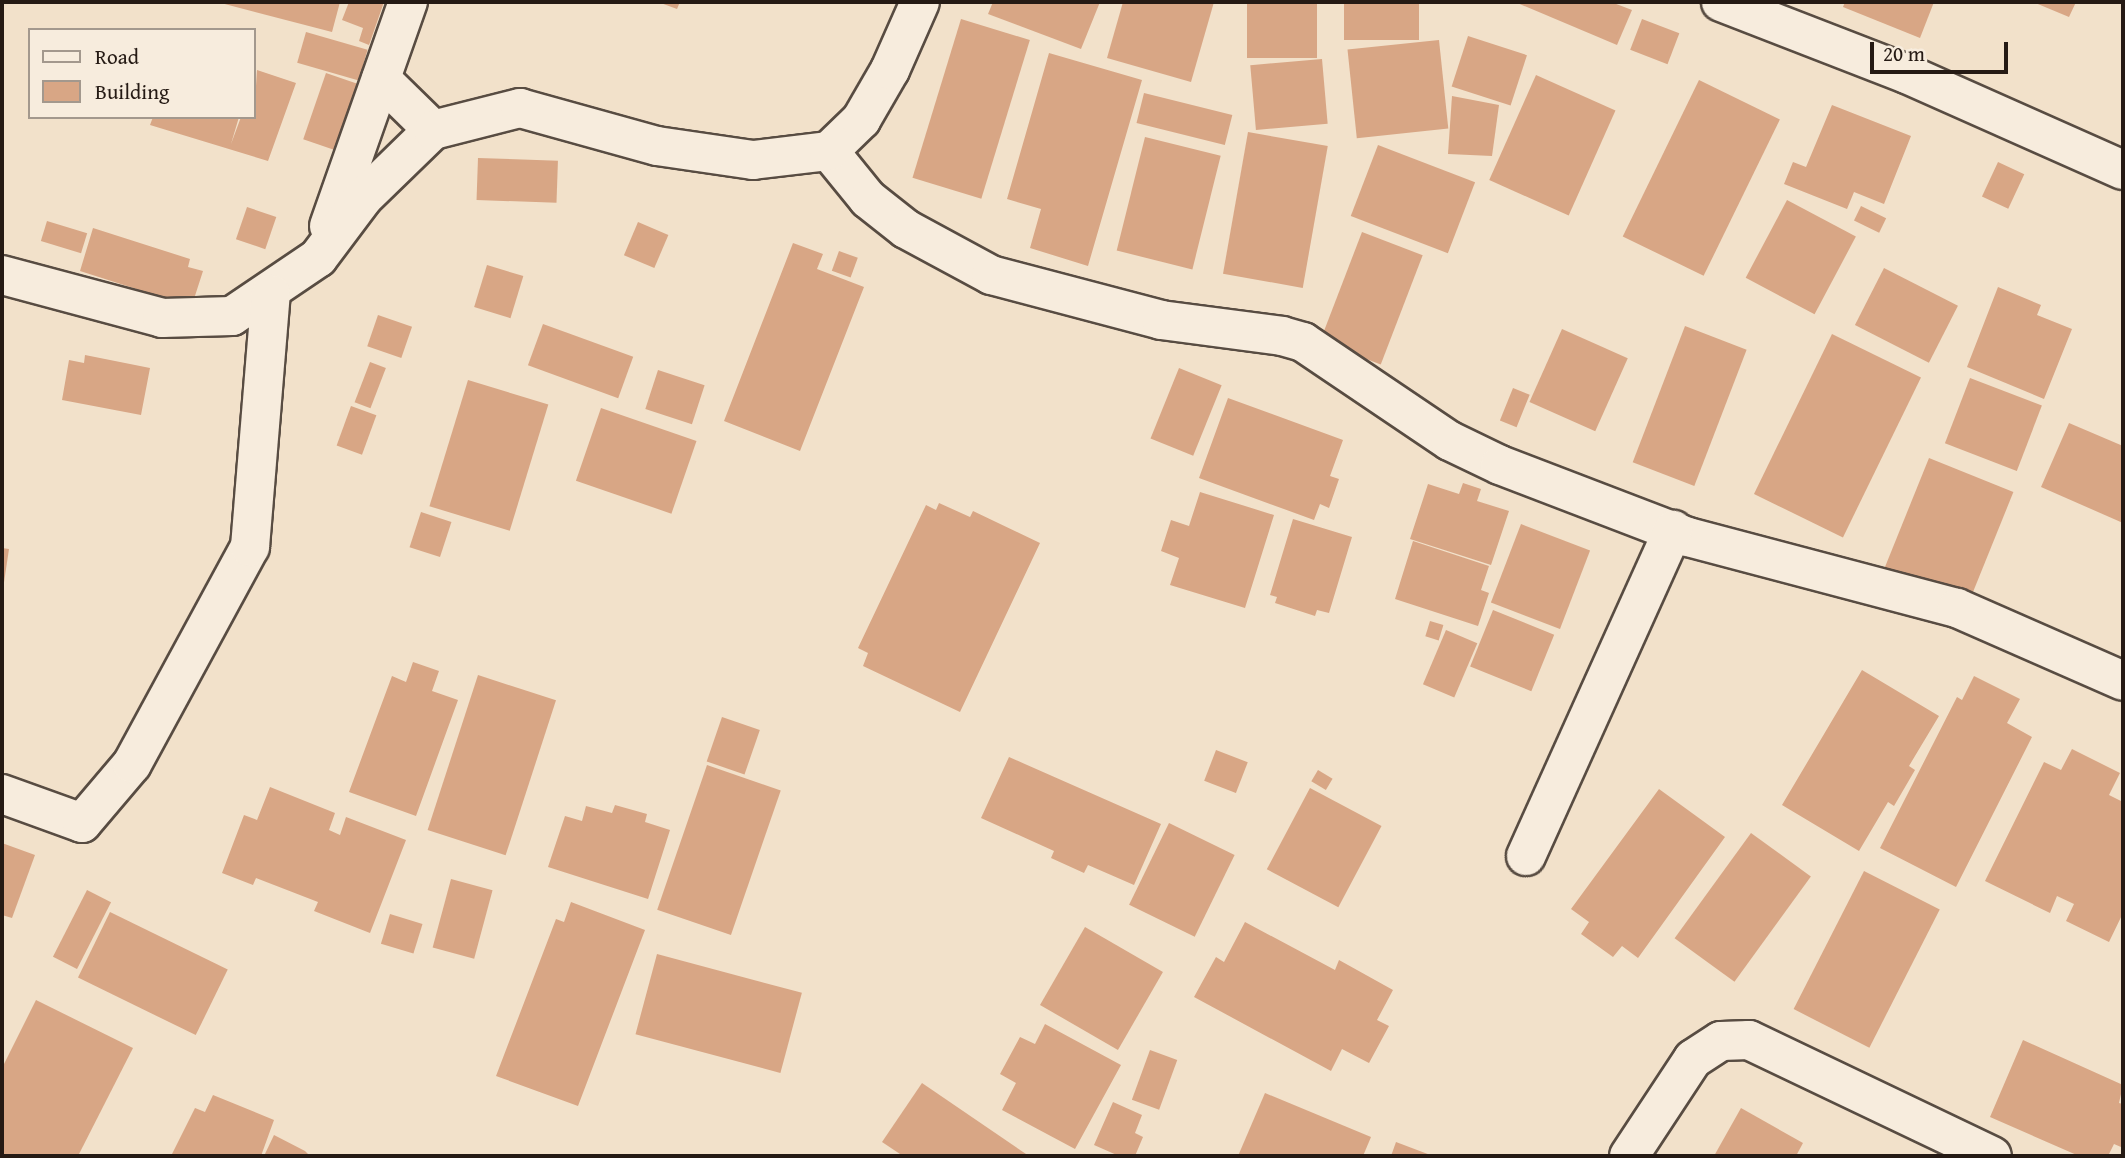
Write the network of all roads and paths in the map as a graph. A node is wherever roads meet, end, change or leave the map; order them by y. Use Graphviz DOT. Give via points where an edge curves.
graph roads {
  1 [pos="408,2"];
  2 [pos="920,2"];
  3 [pos="1721,2"];
  4 [pos="382,79"];
  5 [pos="433,130"];
  6 [pos="830,151"];
  7 [pos="2123,170"];
  8 [pos="318,258"];
  9 [pos="2,275"];
  10 [pos="271,293"];
  11 [pos="1673,530"];
  12 [pos="2123,681"];
  13 [pos="2,794"];
  14 [pos="1526,856"];
  15 [pos="1629,1156"];
  16 [pos="1992,1156"];
  1 -- 4 [label="street"];
  2 -- 6 [label="street" via="890,71 861,120"];
  3 -- 7 [label="street" via="1907,74"];
  4 -- 5 [label="street"];
  4 -- 8 [label="street"];
  5 -- 6 [label="street" via="520,108 657,146 753,160"];
  5 -- 8 [label="street" via="363,198"];
  6 -- 11 [label="street" via="868,199 906,229 991,275 1161,320 1282,335 1303,342 1450,441"];
  8 -- 10 [label="street"];
  9 -- 10 [label="street" via="162,318 232,316"];
  10 -- 13 [label="street" via="250,547 244,559 132,764 82,823"];
  11 -- 12 [label="street" via="1957,608"];
  11 -- 14 [label="street"];
  15 -- 16 [label="street" via="1693,1059 1721,1041 1749,1040"];
}
